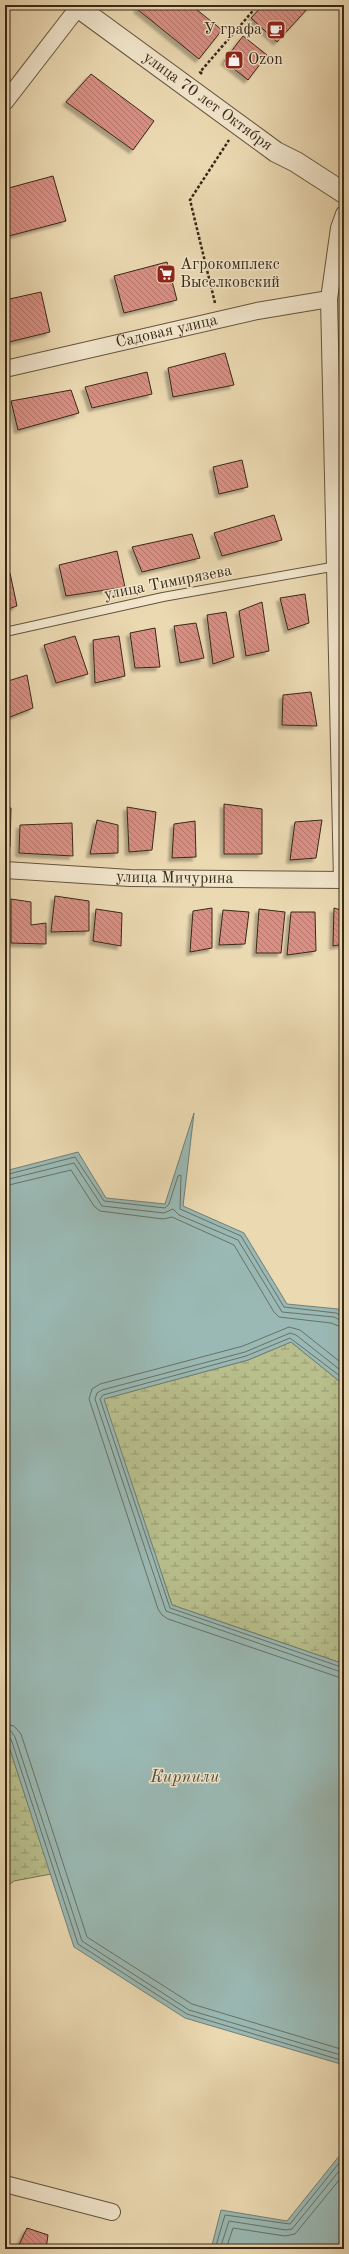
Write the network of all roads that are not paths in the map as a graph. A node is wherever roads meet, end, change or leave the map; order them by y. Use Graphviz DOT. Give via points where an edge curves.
graph roads {
  1 [pos="78,6"];
  2 [pos="5,102"];
  3 [pos="344,193"];
  4 [pos="344,214"];
  5 [pos="330,299"];
  6 [pos="5,369"];
  7 [pos="336,566"];
  8 [pos="5,632"];
  9 [pos="5,870"];
  10 [pos="343,880"];
  11 [pos="5,2184"];
  12 [pos="112,2212"];
  1 -- 2 [label="street"];
  1 -- 3 [label="street, улица 70 лет Октября" via="276,152"];
  4 -- 5 [label="street" via="339,228"];
  5 -- 6 [label="street, Садовая улица" via="219,320"];
  5 -- 7 [label="street"];
  7 -- 8 [label="lane, улица Тимирязева" via="163,597"];
  7 -- 10 [label="street"];
  9 -- 10 [label="street, улица Мичурина" via="130,878"];
  11 -- 12 [label="street"];
}
